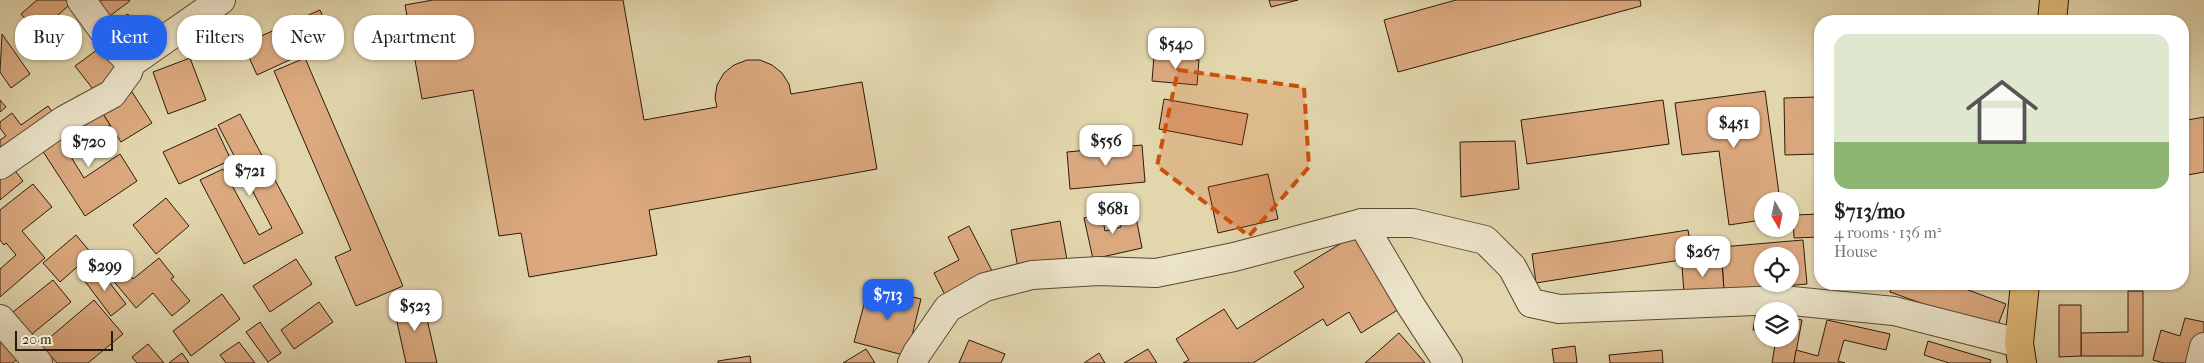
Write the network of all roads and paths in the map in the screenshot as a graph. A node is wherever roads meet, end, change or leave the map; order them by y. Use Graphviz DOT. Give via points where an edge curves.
graph roads {
  1 [pos="81,0"];
  2 [pos="222,0"];
  3 [pos="2054,0"];
  4 [pos="2053,15"];
  5 [pos="131,63"];
  6 [pos="0,165"];
  7 [pos="1362,223"];
  8 [pos="2025,290"];
  9 [pos="0,319"];
  10 [pos="2204,347"];
  11 [pos="2021,353"];
  12 [pos="38,363"];
  13 [pos="912,363"];
  14 [pos="1448,363"];
  15 [pos="2200,363"];
  1 -- 5 [label="street"];
  2 -- 5 [label="street"];
  3 -- 4 [label="main road"];
  5 -- 6 [label="street" via="112,94 64,120"];
  7 -- 11 [label="street" via="1412,223 1485,240 1512,267 1531,303 1560,309 1782,300 1894,311"];
  7 -- 13 [label="street" via="1234,257 1156,273 1098,271 1032,276 985,287 948,308"];
  7 -- 14 [label="street"];
  8 -- 11 [label="main road"];
  9 -- 12 [label="street"];
  10 -- 15 [label="street"];
}
